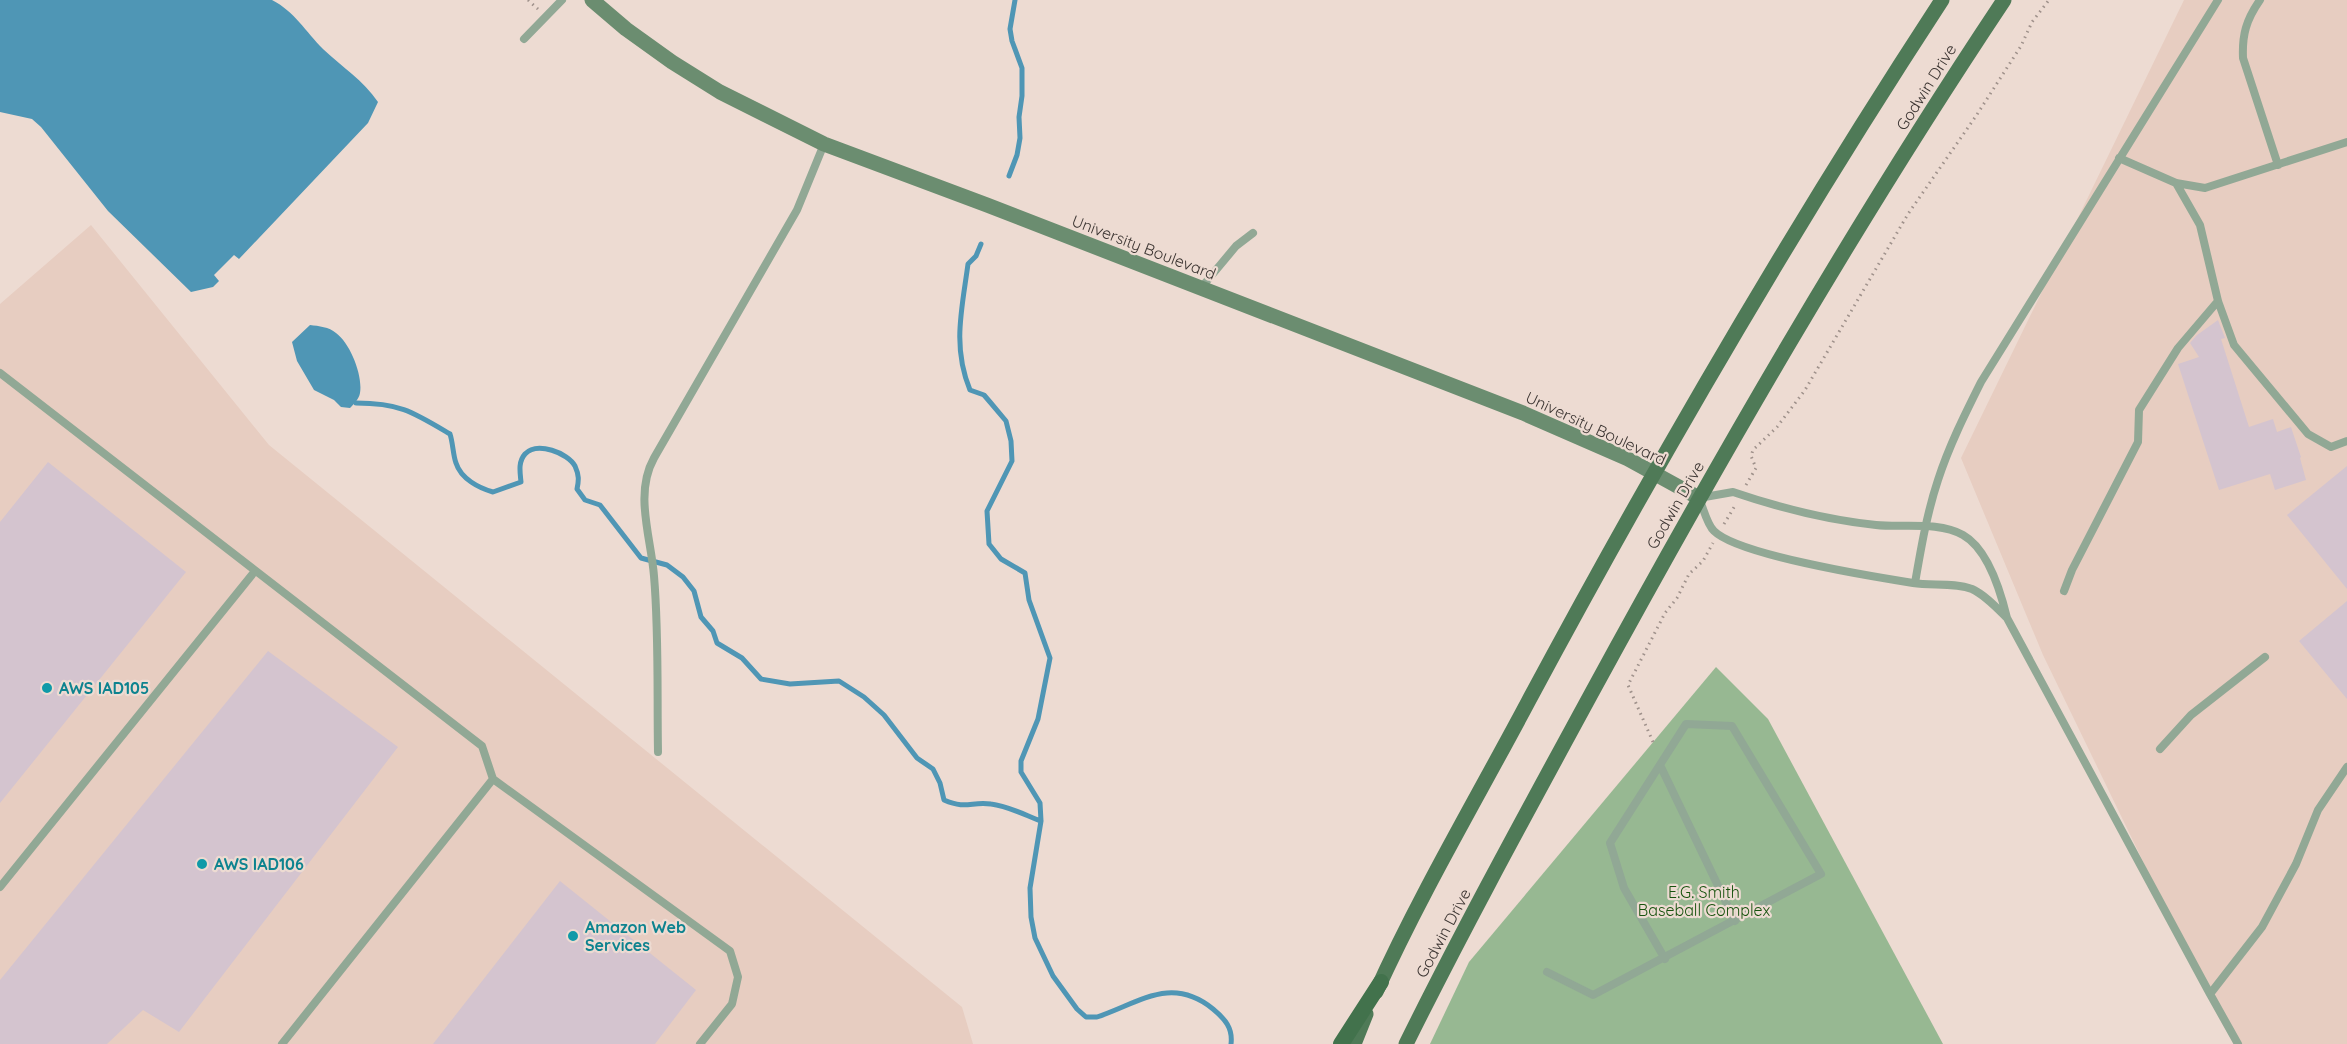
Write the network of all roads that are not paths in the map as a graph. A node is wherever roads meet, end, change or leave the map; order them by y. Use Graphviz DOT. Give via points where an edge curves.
graph roads {
  1 [pos="562,0"];
  2 [pos="592,0"];
  3 [pos="1942,0"];
  4 [pos="2004,0"];
  5 [pos="2218,0"];
  6 [pos="2260,0"];
  7 [pos="524,39"];
  8 [pos="2347,142"];
  9 [pos="824,144"];
  10 [pos="2119,158"];
  11 [pos="2278,165"];
  12 [pos="2176,183"];
  13 [pos="1253,233"];
  14 [pos="1201,288"];
  15 [pos="2218,301"];
  16 [pos="0,373"];
  17 [pos="2347,441"];
  18 [pos="1654,473"];
  19 [pos="1699,498"];
  20 [pos="1925,526"];
  21 [pos="255,571"];
  22 [pos="1915,583"];
  23 [pos="2064,591"];
  24 [pos="2007,618"];
  25 [pos="2265,657"];
  26 [pos="2160,748"];
  27 [pos="658,752"];
  28 [pos="1660,765"];
  29 [pos="2347,767"];
  30 [pos="493,778"];
  31 [pos="0,887"];
  32 [pos="1735,921"];
  33 [pos="1665,959"];
  34 [pos="1547,972"];
  35 [pos="1381,982"];
  36 [pos="2210,994"];
  37 [pos="282,1044"];
  38 [pos="700,1044"];
  39 [pos="1341,1044"];
  40 [pos="1353,1044"];
  41 [pos="1406,1044"];
  42 [pos="2238,1044"];
  1 -- 7 [label="lane"];
  2 -- 9 [label="main road, University Boulevard" via="626,29 720,92"];
  3 -- 18 [label="main road, Godwin Drive" via="1808,210"];
  4 -- 19 [label="main road, Godwin Drive" via="1868,212"];
  5 -- 10 [label="lane"];
  6 -- 11 [label="lane" via="2244,27 2243,58"];
  8 -- 11 [label="lane"];
  9 -- 14 [label="main road, University Boulevard"];
  9 -- 27 [label="lane" via="797,210 648,469 644,497 654,576"];
  10 -- 12 [label="lane"];
  10 -- 20 [label="lane" via="1981,382 1955,434"];
  11 -- 12 [label="lane" via="2205,188"];
  12 -- 15 [label="lane" via="2200,225"];
  13 -- 14 [label="lane" via="1236,246"];
  14 -- 18 [label="main road, University Boulevard" via="1523,413"];
  15 -- 17 [label="lane" via="2234,345 2308,434 2331,447"];
  15 -- 23 [label="lane" via="2178,348 2139,410 2138,442"];
  16 -- 21 [label="lane"];
  18 -- 19 [label="main road, University Boulevard"];
  18 -- 35 [label="main road, Godwin Drive"];
  19 -- 20 [label="lane" via="1733,492 1787,510 1828,518"];
  19 -- 22 [label="lane" via="1713,531 1736,544 1820,566"];
  19 -- 41 [label="main road, Godwin Drive"];
  20 -- 22 [label="lane"];
  20 -- 24 [label="lane" via="1963,535 1980,552 1999,587"];
  21 -- 30 [label="lane" via="482,746"];
  21 -- 31 [label="lane"];
  22 -- 24 [label="lane" via="1972,589"];
  24 -- 36 [label="lane"];
  25 -- 26 [label="lane" via="2191,715"];
  28 -- 32 [label="lane"];
  28 -- 32 [label="lane" via="1686,724 1732,726 1821,874"];
  28 -- 33 [label="lane" via="1611,843 1624,888"];
  29 -- 36 [label="lane" via="2318,810 2296,864 2262,927"];
  30 -- 37 [label="lane"];
  30 -- 38 [label="lane" via="730,951 738,977 732,1004"];
  32 -- 33 [label="lane"];
  33 -- 34 [label="lane" via="1593,995"];
  35 -- 39 [label="highway"];
  35 -- 40 [label="main road, Godwin Drive"];
  36 -- 42 [label="lane"];
}
